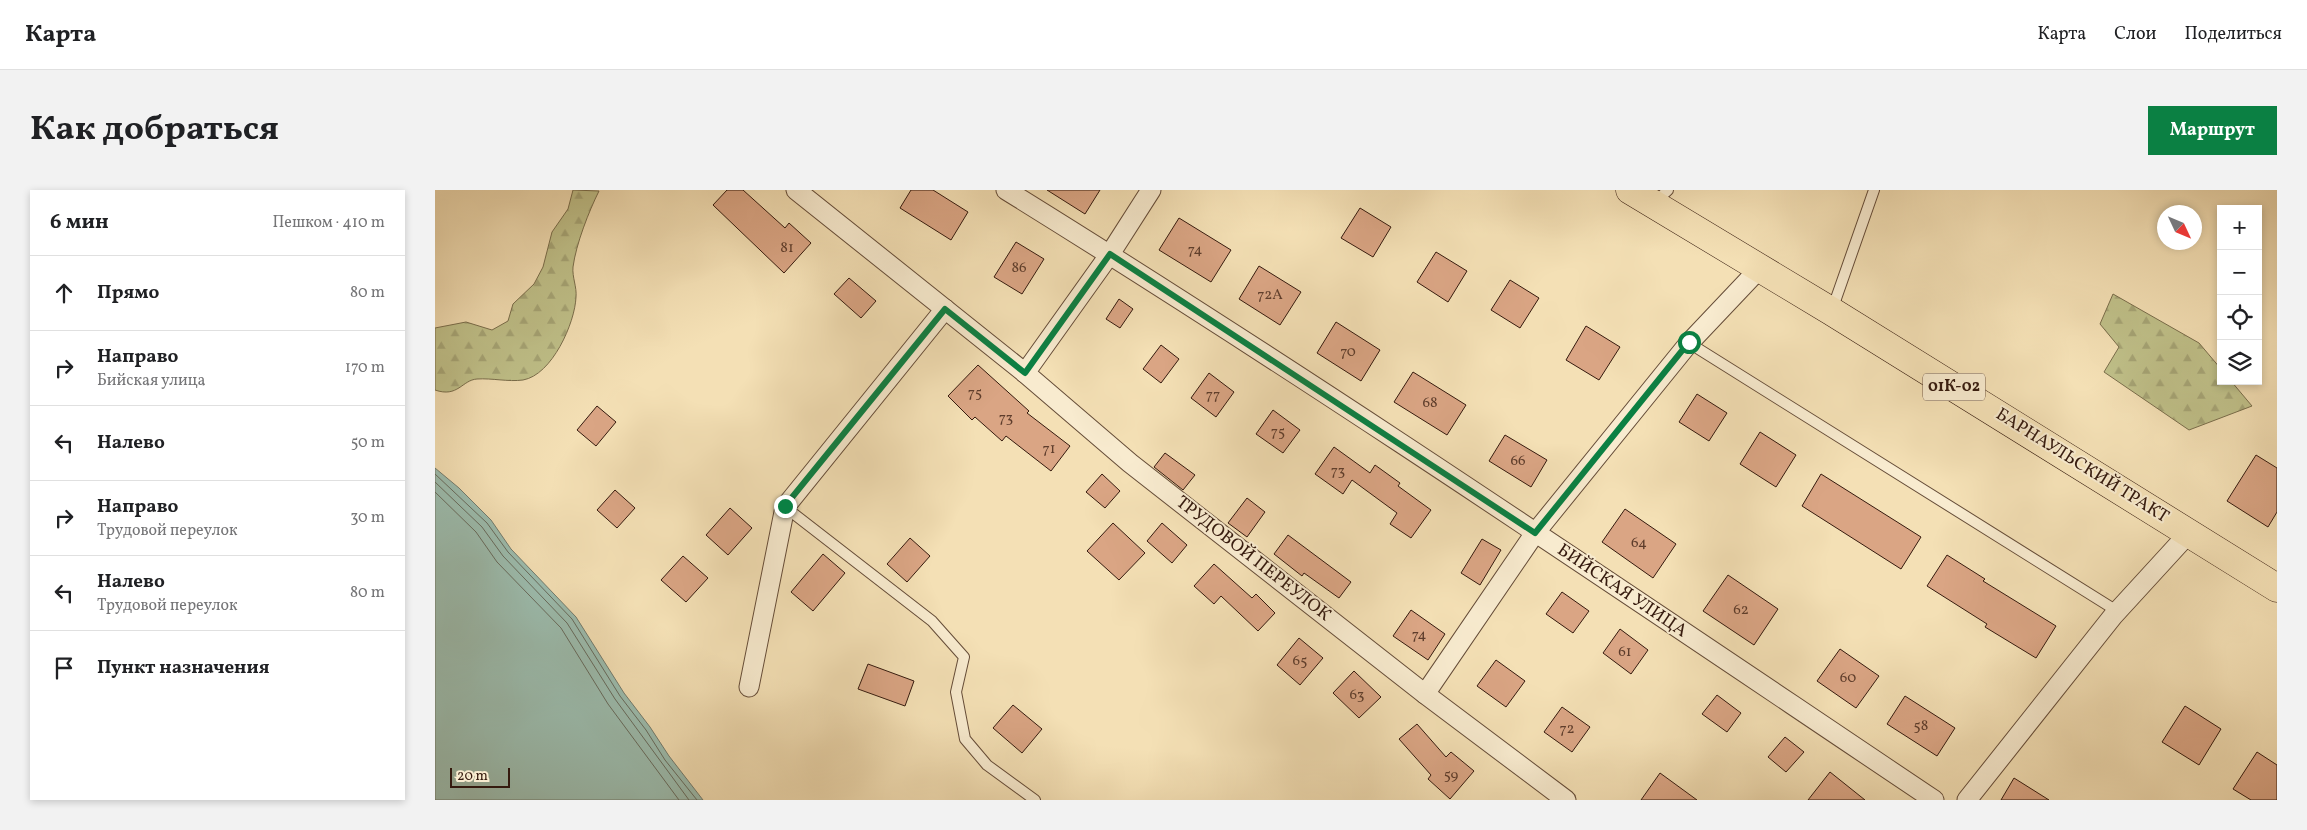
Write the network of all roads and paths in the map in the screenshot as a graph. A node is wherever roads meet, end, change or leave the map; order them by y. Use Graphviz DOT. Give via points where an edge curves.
graph roads {
  1 [pos="796,190"];
  2 [pos="1006,190"];
  3 [pos="1151,190"];
  4 [pos="1630,190"];
  5 [pos="1874,190"];
  6 [pos="1661,197"];
  7 [pos="1110,254"];
  8 [pos="1761,268"];
  9 [pos="945,309"];
  10 [pos="1831,311"];
  11 [pos="1689,342"];
  12 [pos="1025,373"];
  13 [pos="785,506"];
  14 [pos="1535,533"];
  15 [pos="2189,533"];
  16 [pos="2277,588"];
  17 [pos="2117,611"];
  18 [pos="749,687"];
  19 [pos="1425,694"];
  20 [pos="1035,800"];
  21 [pos="1566,800"];
  22 [pos="1934,800"];
  23 [pos="1967,800"];
  1 -- 9 [label="street, ТРУДОВОЙ ПЕРЕУЛОК"];
  2 -- 7 [label="street, БИЙСКАЯ УЛИЦА"];
  3 -- 7 [label="street"];
  4 -- 6 [label="main road, БАРНАУЛЬСКИЙ ТРАКТ / 01К-02"];
  5 -- 10 [label="lane"];
  6 -- 8 [label="main road, БАРНАУЛЬСКИЙ ТРАКТ / 01К-02"];
  7 -- 12 [label="street"];
  7 -- 14 [label="street, БИЙСКАЯ УЛИЦА"];
  8 -- 10 [label="main road, БАРНАУЛЬСКИЙ ТРАКТ / 01К-02"];
  8 -- 11 [label="street"];
  9 -- 12 [label="street, ТРУДОВОЙ ПЕРЕУЛОК"];
  9 -- 13 [label="street"];
  10 -- 15 [label="main road, БАРНАУЛЬСКИЙ ТРАКТ / 01К-02"];
  11 -- 14 [label="street"];
  11 -- 17 [label="lane"];
  12 -- 19 [label="street, ТРУДОВОЙ ПЕРЕУЛОК" via="1130,463"];
  13 -- 18 [label="street"];
  13 -- 20 [label="lane" via="933,621 964,657 956,692 965,740 987,766"];
  14 -- 19 [label="street"];
  14 -- 22 [label="street, БИЙСКАЯ УЛИЦА"];
  15 -- 16 [label="main road, БАРНАУЛЬСКИЙ ТРАКТ / 01К-02"];
  15 -- 17 [label="street"];
  17 -- 23 [label="street"];
  19 -- 21 [label="street, ТРУДОВОЙ ПЕРЕУЛОК"];
}
